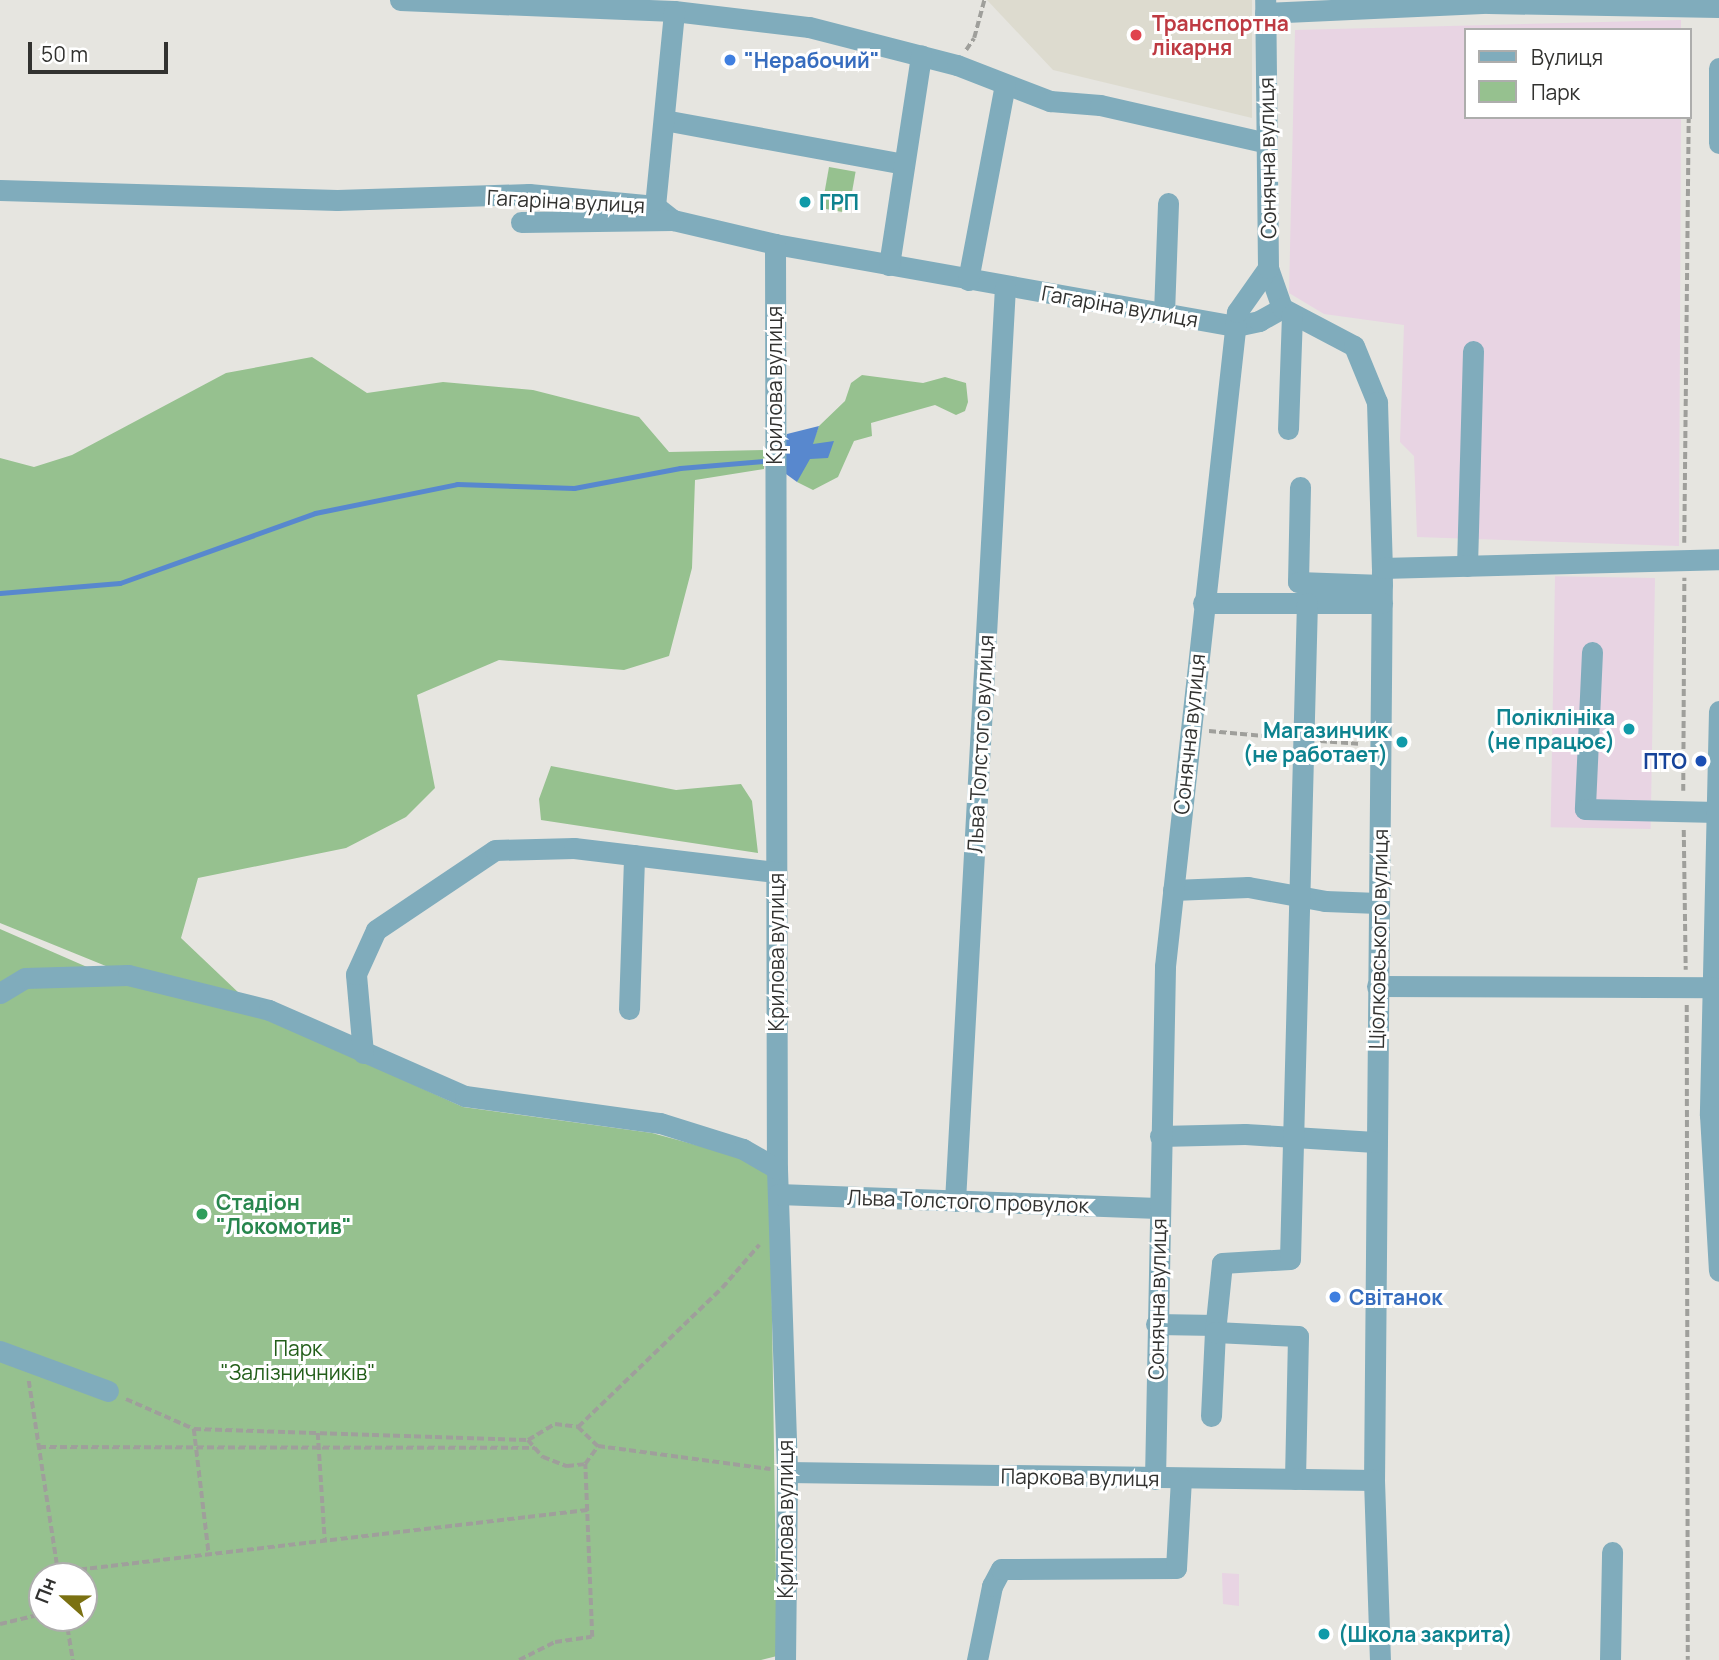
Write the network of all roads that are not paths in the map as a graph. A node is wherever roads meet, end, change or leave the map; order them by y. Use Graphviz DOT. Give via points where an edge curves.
graph roads {
  1 [pos="400,0"];
  2 [pos="1488,1"];
  3 [pos="1540,2"];
  4 [pos="1346,5"];
  5 [pos="1265,6"];
  6 [pos="1719,7"];
  7 [pos="674,11"];
  8 [pos="921,55"];
  9 [pos="1719,68"];
  10 [pos="1005,83"];
  11 [pos="664,120"];
  12 [pos="1267,143"];
  13 [pos="1719,143"];
  14 [pos="904,164"];
  15 [pos="0,190"];
  16 [pos="1168,203"];
  17 [pos="655,206"];
  18 [pos="673,220"];
  19 [pos="521,222"];
  20 [pos="775,244"];
  21 [pos="889,265"];
  22 [pos="1268,268"];
  23 [pos="968,280"];
  24 [pos="1005,287"];
  25 [pos="1287,311"];
  26 [pos="1164,313"];
  27 [pos="1236,326"];
  28 [pos="1473,351"];
  29 [pos="1288,429"];
  30 [pos="1300,487"];
  31 [pos="1719,559"];
  32 [pos="1467,566"];
  33 [pos="1382,586"];
  34 [pos="1203,603"];
  35 [pos="1307,603"];
  36 [pos="1592,652"];
  37 [pos="1719,711"];
  38 [pos="1718,767"];
  39 [pos="1717,813"];
  40 [pos="634,855"];
  41 [pos="776,872"];
  42 [pos="1173,890"];
  43 [pos="1301,897"];
  44 [pos="1378,903"];
  45 [pos="1377,986"];
  46 [pos="1713,987"];
  47 [pos="0,993"];
  48 [pos="629,1009"];
  49 [pos="363,1053"];
  50 [pos="1160,1136"];
  51 [pos="1292,1137"];
  52 [pos="1375,1142"];
  53 [pos="777,1169"];
  54 [pos="778,1194"];
  55 [pos="955,1201"];
  56 [pos="1158,1208"];
  57 [pos="1719,1271"];
  58 [pos="1156,1324"];
  59 [pos="1216,1328"];
  60 [pos="0,1351"];
  61 [pos="108,1391"];
  62 [pos="1211,1416"];
  63 [pos="787,1472"];
  64 [pos="1181,1478"];
  65 [pos="1155,1479"];
  66 [pos="1295,1479"];
  67 [pos="1374,1480"];
  68 [pos="1612,1552"];
  69 [pos="785,1660"];
  70 [pos="978,1660"];
  71 [pos="1380,1660"];
  72 [pos="1610,1660"];
  1 -- 7 [label="street"];
  2 -- 3 [label="street"];
  2 -- 4 [label="street"];
  3 -- 6 [label="street"];
  4 -- 5 [label="street"];
  5 -- 12 [label="street, Сонячна вулиця"];
  7 -- 8 [label="street" via="810,27"];
  7 -- 11 [label="street"];
  8 -- 10 [label="street"];
  8 -- 14 [label="street"];
  9 -- 13 [label="street"];
  10 -- 12 [label="street" via="1050,102 1100,105"];
  10 -- 23 [label="street"];
  11 -- 14 [label="street"];
  11 -- 17 [label="street"];
  12 -- 22 [label="street, Сонячна вулиця"];
  14 -- 21 [label="street"];
  15 -- 17 [label="street, Гагаріна вулиця" via="337,200 529,194"];
  16 -- 26 [label="street"];
  17 -- 18 [label="street, Гагаріна вулиця"];
  18 -- 19 [label="street"];
  18 -- 20 [label="street, Гагаріна вулиця"];
  20 -- 21 [label="street, Гагаріна вулиця"];
  20 -- 41 [label="street, Крилова вулиця"];
  21 -- 23 [label="street, Гагаріна вулиця"];
  22 -- 25 [label="street"];
  22 -- 27 [label="street, Сонячна вулиця" via="1237,312"];
  23 -- 24 [label="street, Гагаріна вулиця"];
  24 -- 26 [label="street, Гагаріна вулиця"];
  24 -- 55 [label="street, Льва Толстого вулиця"];
  25 -- 27 [label="street, Гагаріна вулиця"];
  25 -- 29 [label="street"];
  25 -- 33 [label="street, Ціолковського вулиця" via="1354,346 1377,402"];
  26 -- 27 [label="street, Гагаріна вулиця"];
  27 -- 34 [label="street, Сонячна вулиця"];
  28 -- 32 [label="street"];
  30 -- 33 [label="street" via="1298,582"];
  31 -- 32 [label="street"];
  32 -- 33 [label="street"];
  33 -- 35 [label="street"];
  33 -- 44 [label="street, Ціолковського вулиця"];
  34 -- 35 [label="street"];
  34 -- 42 [label="street, Сонячна вулиця"];
  35 -- 43 [label="street"];
  36 -- 39 [label="street" via="1585,809"];
  37 -- 38 [label="street"];
  38 -- 39 [label="street"];
  39 -- 46 [label="street"];
  40 -- 41 [label="street"];
  40 -- 48 [label="street"];
  40 -- 49 [label="street" via="574,848 495,850 376,930 356,974"];
  41 -- 53 [label="street, Крилова вулиця"];
  42 -- 43 [label="street" via="1248,887"];
  42 -- 50 [label="street, Сонячна вулиця" via="1165,966"];
  43 -- 44 [label="street"];
  43 -- 51 [label="street"];
  44 -- 45 [label="street, Ціолковського вулиця"];
  45 -- 46 [label="street"];
  45 -- 52 [label="street, Ціолковського вулиця"];
  46 -- 57 [label="street" via="1710,1115"];
  47 -- 49 [label="street" via="25,978 128,975 268,1010"];
  49 -- 53 [label="street" via="466,1096 660,1123 743,1149"];
  50 -- 51 [label="street"];
  50 -- 56 [label="street, Сонячна вулиця"];
  51 -- 52 [label="street"];
  51 -- 59 [label="street" via="1290,1259 1222,1263"];
  52 -- 67 [label="street, Ціолковського вулиця"];
  53 -- 54 [label="street, Крилова вулиця"];
  54 -- 55 [label="street, Льва Толстого провулок"];
  54 -- 63 [label="street, Крилова вулиця"];
  55 -- 56 [label="street, Льва Толстого провулок"];
  56 -- 58 [label="street, Сонячна вулиця"];
  58 -- 59 [label="street"];
  58 -- 65 [label="street, Сонячна вулиця"];
  59 -- 62 [label="street"];
  59 -- 66 [label="street" via="1298,1336"];
  60 -- 61 [label="street"];
  63 -- 65 [label="street, Паркова вулиця"];
  63 -- 69 [label="street, Крилова вулиця"];
  64 -- 65 [label="street, Паркова вулиця"];
  64 -- 66 [label="street, Паркова вулиця"];
  64 -- 70 [label="street" via="1176,1568 1001,1569 992,1586"];
  66 -- 67 [label="street, Паркова вулиця"];
  67 -- 71 [label="street, Ціолковського вулиця"];
  68 -- 72 [label="street"];
}
